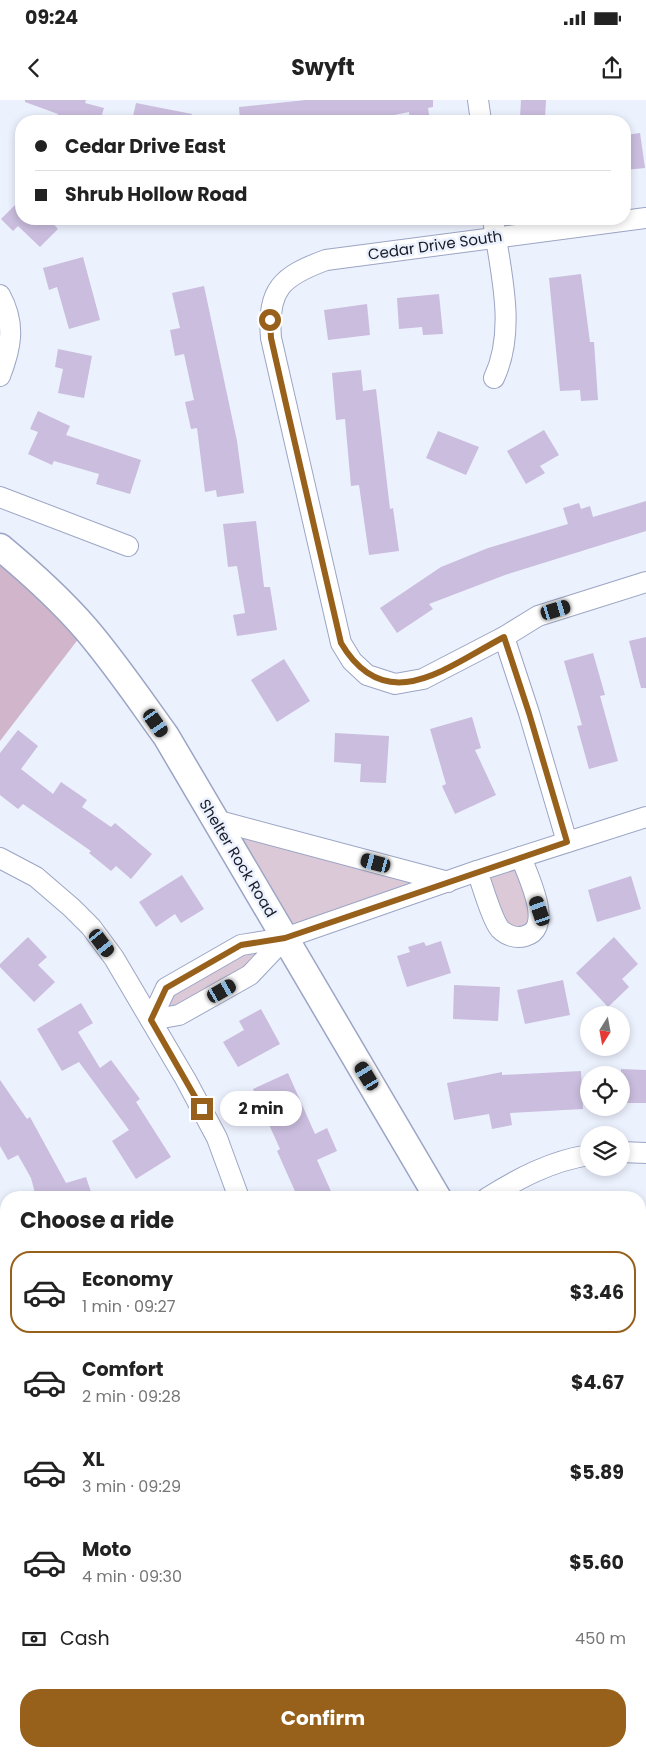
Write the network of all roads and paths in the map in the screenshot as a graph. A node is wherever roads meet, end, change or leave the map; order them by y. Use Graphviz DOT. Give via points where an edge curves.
graph roads {
  1 [pos="478,100"];
  2 [pos="480,115"];
  3 [pos="646,218"];
  4 [pos="631,219"];
  5 [pos="540,225"];
  6 [pos="495,228"];
  7 [pos="0,295"];
  8 [pos="0,376"];
  9 [pos="494,378"];
  10 [pos="0,497"];
  11 [pos="128,546"];
  12 [pos="0,547"];
  13 [pos="646,582"];
  14 [pos="504,637"];
  15 [pos="646,817"];
  16 [pos="215,820"];
  17 [pos="567,842"];
  18 [pos="521,857"];
  19 [pos="0,858"];
  20 [pos="476,871"];
  21 [pos="448,882"];
  22 [pos="285,938"];
  23 [pos="151,1020"];
  24 [pos="630,1153"];
  25 [pos="646,1154"];
  26 [pos="580,1157"];
  27 [pos="236,1191"];
  28 [pos="434,1191"];
  29 [pos="499,1191"];
  1 -- 2 [label="street"];
  3 -- 4 [label="street, Cedar Drive South"];
  5 -- 6 [label="street, Cedar Drive South"];
  6 -- 9 [label="street" via="506,315 503,360"];
  6 -- 14 [label="street, Cedar Drive South" via="326,260 297,270 278,290 270,320 271,338 341,643 352,661 367,675 395,684 423,679"];
  7 -- 8 [label="street" via="11,336 10,350"];
  10 -- 11 [label="street"];
  12 -- 16 [label="main road, Shelter Rock Road" via="86,629 166,736"];
  13 -- 14 [label="street" via="538,616"];
  14 -- 17 [label="street"];
  15 -- 17 [label="street"];
  16 -- 21 [label="street"];
  16 -- 22 [label="main road, Shelter Rock Road"];
  17 -- 18 [label="street"];
  18 -- 20 [label="street"];
  18 -- 20 [label="street" via="540,916 536,927 527,936 512,936 498,926"];
  19 -- 23 [label="street" via="36,877 91,928 114,958"];
  20 -- 21 [label="street"];
  21 -- 22 [label="street"];
  22 -- 23 [label="street" via="250,975 179,1015"];
  22 -- 23 [label="street" via="241,945 166,988"];
  22 -- 28 [label="main road, Shelter Rock Road"];
  23 -- 27 [label="street" via="217,1138"];
  24 -- 25 [label="street"];
  26 -- 29 [label="street" via="525,1175"];
}
